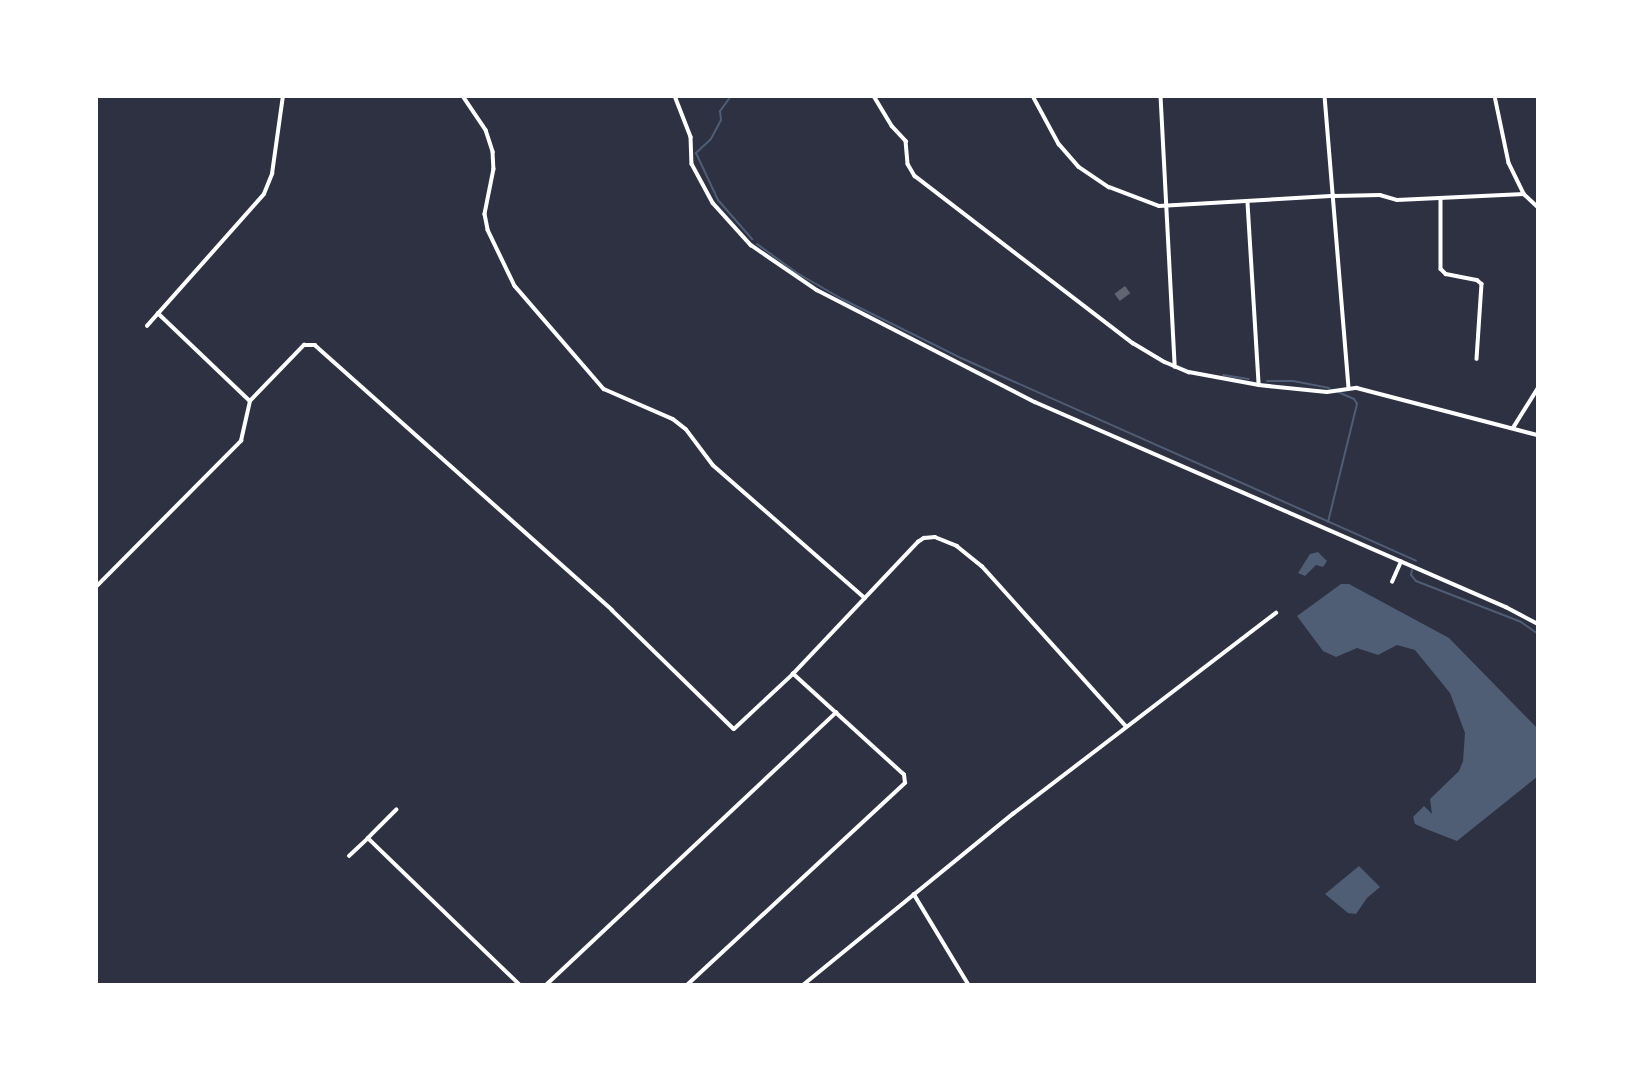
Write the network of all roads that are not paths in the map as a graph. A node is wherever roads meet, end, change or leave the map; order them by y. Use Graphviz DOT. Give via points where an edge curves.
graph roads {
  1 [pos="284,96"];
  2 [pos="463,96"];
  3 [pos="675,96"];
  4 [pos="874,96"];
  5 [pos="1032,96"];
  6 [pos="1161,96"];
  7 [pos="1325,96"];
  8 [pos="1495,96"];
  9 [pos="1524,194"];
  10 [pos="1335,196"];
  11 [pos="1441,199"];
  12 [pos="1248,203"];
  13 [pos="1165,206"];
  14 [pos="1538,207"];
  15 [pos="158,313"];
  16 [pos="147,326"];
  17 [pos="1477,359"];
  18 [pos="1175,367"];
  19 [pos="1259,385"];
  20 [pos="1349,388"];
  21 [pos="1538,388"];
  22 [pos="250,401"];
  23 [pos="1513,428"];
  24 [pos="1538,435"];
  25 [pos="1401,562"];
  26 [pos="1392,582"];
  27 [pos="96,587"];
  28 [pos="865,598"];
  29 [pos="1276,613"];
  30 [pos="1538,624"];
  31 [pos="793,674"];
  32 [pos="836,713"];
  33 [pos="1126,726"];
  34 [pos="396,810"];
  35 [pos="368,838"];
  36 [pos="349,856"];
  37 [pos="914,894"];
  38 [pos="520,985"];
  39 [pos="546,985"];
  40 [pos="687,985"];
  41 [pos="803,985"];
  42 [pos="969,985"];
  1 -- 15 [label="street" via="272,174 264,194"];
  2 -- 28 [label="street" via="493,152 485,214 515,286 604,389 686,429 713,465"];
  3 -- 25 [label="street" via="691,137 692,163 713,203 751,245 817,290 1035,402"];
  4 -- 18 [label="street" via="906,141 908,164 915,176 1133,343"];
  5 -- 13 [label="street" via="1059,144 1079,167 1109,187"];
  6 -- 13 [label="street"];
  7 -- 10 [label="street"];
  8 -- 9 [label="street" via="1509,163"];
  9 -- 11 [label="street"];
  9 -- 14 [label="street"];
  10 -- 11 [label="street"];
  10 -- 12 [label="street"];
  10 -- 20 [label="street"];
  11 -- 17 [label="street" via="1441,269 1482,285"];
  12 -- 13 [label="street"];
  12 -- 19 [label="street"];
  13 -- 18 [label="street"];
  15 -- 16 [label="street"];
  15 -- 22 [label="street"];
  18 -- 19 [label="street"];
  19 -- 20 [label="street" via="1327,392"];
  20 -- 23 [label="street"];
  21 -- 23 [label="street"];
  22 -- 27 [label="street" via="241,441"];
  22 -- 31 [label="street" via="304,345 315,345 612,610 734,729"];
  23 -- 24 [label="street"];
  25 -- 26 [label="street"];
  25 -- 30 [label="street"];
  28 -- 31 [label="street"];
  28 -- 33 [label="street" via="924,538 946,541 982,566"];
  29 -- 33 [label="street"];
  31 -- 32 [label="street"];
  32 -- 39 [label="street"];
  32 -- 40 [label="street" via="904,775 905,783"];
  33 -- 37 [label="street"];
  34 -- 35 [label="street"];
  35 -- 36 [label="street"];
  35 -- 38 [label="street"];
  37 -- 41 [label="street"];
  37 -- 42 [label="street"];
}
